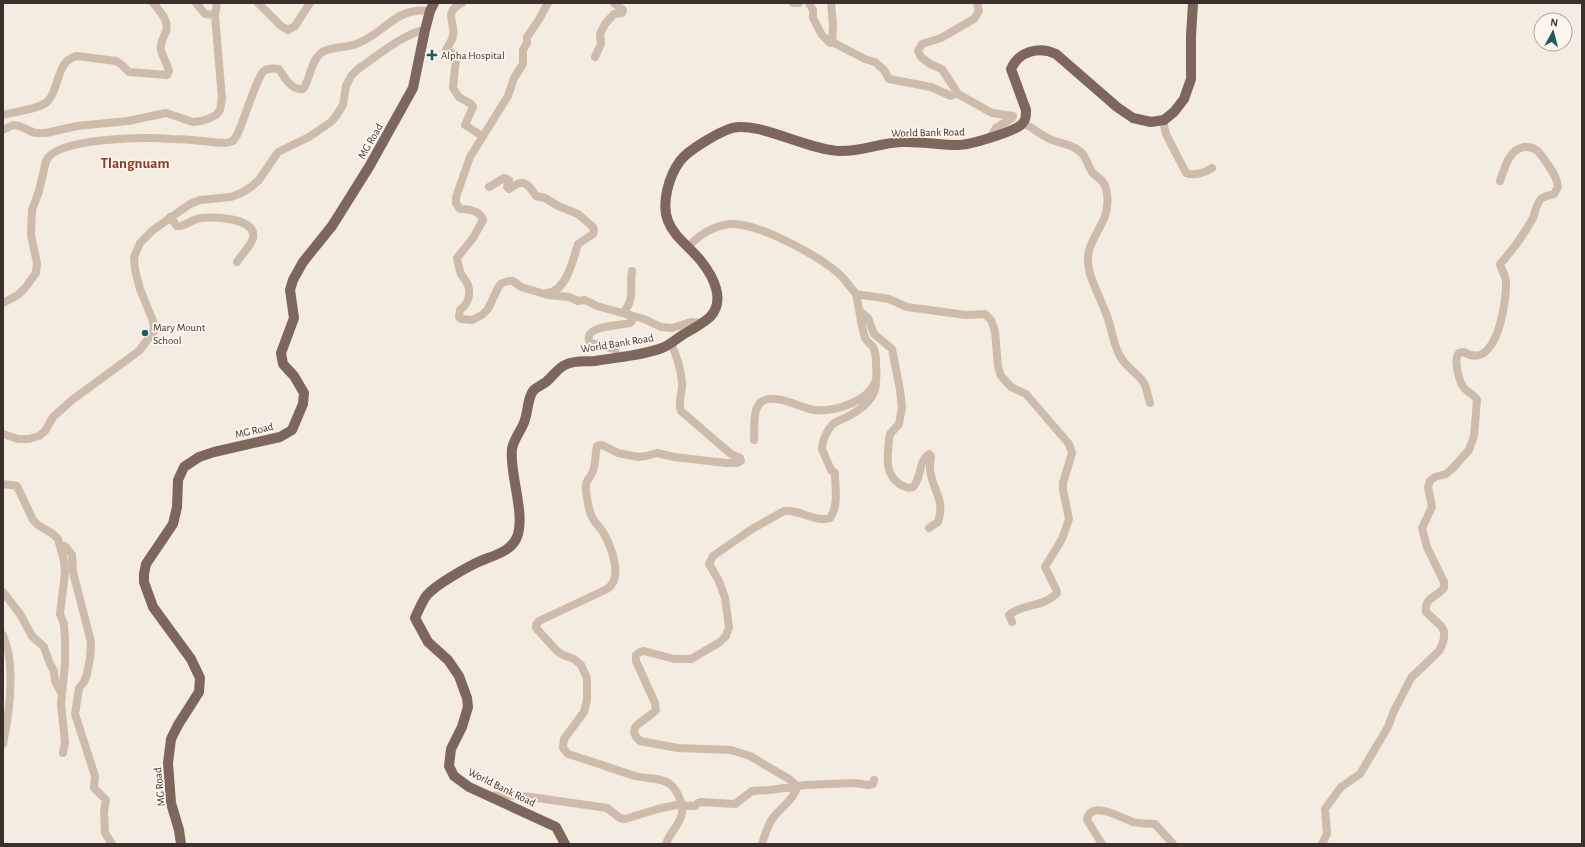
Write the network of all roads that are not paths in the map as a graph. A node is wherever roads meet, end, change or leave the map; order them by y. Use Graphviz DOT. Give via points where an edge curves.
graph roads {
  1 [pos="153,3"];
  2 [pos="196,3"];
  3 [pos="217,3"];
  4 [pos="258,3"];
  5 [pos="310,3"];
  6 [pos="462,3"];
  7 [pos="548,3"];
  8 [pos="614,3"];
  9 [pos="793,3"];
  10 [pos="799,3"];
  11 [pos="809,3"];
  12 [pos="830,3"];
  13 [pos="977,3"];
  14 [pos="1193,3"];
  15 [pos="432,7"];
  16 [pos="215,15"];
  17 [pos="425,30"];
  18 [pos="832,42"];
  19 [pos="595,57"];
  20 [pos="957,93"];
  21 [pos="3,115"];
  22 [pos="1164,120"];
  23 [pos="1024,123"];
  24 [pos="3,130"];
  25 [pos="482,136"];
  26 [pos="990,137"];
  27 [pos="1212,168"];
  28 [pos="1500,181"];
  29 [pos="489,187"];
  30 [pos="170,217"];
  31 [pos="688,247"];
  32 [pos="237,262"];
  33 [pos="632,271"];
  34 [pos="544,292"];
  35 [pos="856,294"];
  36 [pos="3,303"];
  37 [pos="860,311"];
  38 [pos="627,314"];
  39 [pos="702,323"];
  40 [pos="671,344"];
  41 [pos="616,357"];
  42 [pos="876,380"];
  43 [pos="1150,403"];
  44 [pos="3,434"];
  45 [pos="754,440"];
  46 [pos="3,484"];
  47 [pos="929,528"];
  48 [pos="60,546"];
  49 [pos="3,592"];
  50 [pos="1012,622"];
  51 [pos="3,635"];
  52 [pos="62,694"];
  53 [pos="3,744"];
  54 [pos="63,753"];
  55 [pos="874,780"];
  56 [pos="797,786"];
  57 [pos="488,796"];
  58 [pos="682,806"];
  59 [pos="112,844"];
  60 [pos="181,844"];
  61 [pos="565,844"];
  62 [pos="666,844"];
  63 [pos="762,844"];
  64 [pos="1102,844"];
  65 [pos="1173,844"];
  66 [pos="1322,844"];
  1 -- 21 [label="street" via="166,24 161,50 169,71 167,75 135,74 116,61 72,57 64,63 47,102"];
  2 -- 16 [label="street" via="205,14"];
  3 -- 16 [label="street"];
  4 -- 5 [label="street" via="288,30 295,26"];
  6 -- 25 [label="street" via="452,14 450,22 453,36 446,50 456,58 453,88 473,107 465,126"];
  7 -- 25 [label="street" via="527,37 522,64 508,96"];
  8 -- 19 [label="street" via="623,10 622,13 614,14 605,24"];
  9 -- 10 [label="street"];
  11 -- 18 [label="street" via="822,35 828,42"];
  12 -- 18 [label="street"];
  13 -- 20 [label="street" via="979,11 974,19 941,38 923,43 919,48 920,56 942,69"];
  14 -- 22 [label="main road" via="1191,79 1184,99"];
  15 -- 17 [label="main road, MG Road"];
  15 -- 36 [label="street" via="401,15 362,42 323,51 316,58 304,89 295,88 279,69 264,71 233,141 226,143 169,138 109,140 82,143 53,152 46,161 32,210 36,273 18,295"];
  16 -- 24 [label="street" via="222,99 220,110 212,117 192,122 166,113 46,133 35,133 13,125"];
  17 -- 30 [label="street" via="404,37 358,69 348,81 343,105 336,116 309,137 278,152 259,180 250,187 231,197 200,200"];
  17 -- 60 [label="main road, MG Road" via="413,88 369,167 332,226 292,280 290,290 294,318 281,353 283,364 304,393 303,404 292,430 280,437 199,457 184,467 178,480 177,507 173,524 146,564 144,582 153,607 191,659 200,678 199,692 171,739 168,763 171,803 180,830"];
  18 -- 20 [label="street" via="875,62 889,79 931,87 951,96"];
  20 -- 26 [label="street" via="992,113 1013,116 996,128"];
  22 -- 23 [label="main road" via="1151,122 1133,118 1056,54 1049,50 1039,50 1018,57 1011,69 1026,110"];
  22 -- 27 [label="street" via="1166,134 1186,173 1197,174"];
  23 -- 26 [label="main road, World Bank Road"];
  23 -- 43 [label="street" via="1050,139 1076,148 1088,160 1093,173 1104,184 1107,206 1104,221 1088,251 1090,272 1117,351 1126,367 1144,382"];
  25 -- 34 [label="street" via="470,157 456,197 460,209 472,210 483,220 457,258 461,273 468,284 468,302 460,310 459,318 472,320 482,315 488,309 499,286 505,281"];
  26 -- 31 [label="main road, World Bank Road" via="961,145 898,142 840,151 818,148 758,129 733,128 689,152 680,161 672,177 665,202 666,214 672,229"];
  28 -- 66 [label="street" via="1511,155 1517,149 1534,147 1556,178 1558,187 1554,194 1539,201 1522,235 1500,264 1506,284 1502,323 1494,342 1480,355 1470,356 1464,352 1456,356 1462,384 1477,400 1474,436 1469,450 1453,468 1430,481 1428,487 1432,507 1422,528 1444,582 1444,588 1427,600 1426,612 1441,626 1444,638 1439,651 1410,678 1392,713 1388,727 1360,774 1341,788 1325,809 1327,834"];
  29 -- 34 [label="street" via="504,178 508,180 509,189 519,182 525,182 536,196 578,214 593,227 593,234 578,244 574,261 560,287 553,292"];
  30 -- 32 [label="street" via="177,226 200,218 213,217 238,221 248,226 253,238"];
  30 -- 44 [label="street" via="145,237 134,257 140,289 153,321 154,331 148,340 139,351 72,400 53,417 39,436 18,439"];
  31 -- 35 [label="street" via="698,237 720,226 740,224 798,246 838,273"];
  31 -- 39 [label="main road, World Bank Road" via="702,262 717,292 716,306"];
  33 -- 38 [label="street" via="631,298"];
  34 -- 38 [label="street" via="578,301 585,300"];
  35 -- 37 [label="street"];
  35 -- 50 [label="street" via="889,299 907,307 966,315 985,314 991,320 995,331 1001,376 1011,388 1026,394 1071,448 1071,457 1063,483 1069,519 1062,540 1045,567 1057,593 1028,608 1015,610 1009,615"];
  37 -- 42 [label="street" via="866,340 874,348"];
  37 -- 47 [label="street" via="868,318 874,334 892,350 900,390 902,407 899,424 889,439 887,466 892,477 906,487 913,487 924,458 928,454 931,456 930,475 939,496 941,510 938,522"];
  38 -- 39 [label="street" via="665,328 691,322"];
  38 -- 41 [label="street" via="632,320 630,323 596,329 589,336 590,343 615,349"];
  39 -- 40 [label="main road, World Bank Road"];
  40 -- 41 [label="main road, World Bank Road" via="653,351"];
  40 -- 58 [label="street" via="681,373 681,411 741,461 726,463 657,453 638,457 618,453 602,445 597,446 593,472 585,483 590,514 603,532 612,553 615,581 608,589 539,621 536,628 563,656 574,659 581,665 587,678 584,712 564,739 563,748 568,754 635,776 664,781 674,788"];
  41 -- 57 [label="main road, World Bank Road" via="575,361 563,365 534,390 528,402 526,419 517,434 512,452 520,526 516,540 504,552 475,563 426,596 414,618 428,642 448,660 459,676 467,698 468,707 462,727 451,748 449,766 454,776 468,787"];
  42 -- 45 [label="street" via="871,389 852,404 828,410 813,410 792,402 764,400 758,405 756,412"];
  42 -- 56 [label="street" via="876,389 870,399 858,410 833,424 822,446 831,470 835,473 835,505 830,518 822,519 784,511 713,556 709,564 725,598 728,617 728,632 720,642 691,659 666,658 644,651 636,655 636,661 656,710 636,726 634,730 640,741 678,748 731,750 750,756 790,779"];
  46 -- 48 [label="street" via="18,486 33,520 53,534"];
  48 -- 52 [label="street" via="65,573 60,614 66,639"];
  48 -- 59 [label="street" via="65,546 72,555 73,572 91,642 87,674 79,688 75,714 95,776 94,788 106,800 105,833"];
  49 -- 52 [label="street" via="20,614 32,636 44,647"];
  51 -- 53 [label="street" via="9,655 10,676 9,717"];
  52 -- 54 [label="street" via="61,710 65,726"];
  55 -- 56 [label="street" via="870,785 855,783"];
  56 -- 58 [label="street" via="752,790 735,804 701,802 695,806"];
  56 -- 63 [label="street" via="795,793 773,817"];
  57 -- 58 [label="street" via="531,796 607,808 623,819 661,808"];
  57 -- 61 [label="main road, World Bank Road" via="556,827"];
  58 -- 62 [label="street" via="679,822"];
  64 -- 65 [label="street" via="1087,820 1090,813 1096,810 1106,811 1135,823 1155,824"];
}
